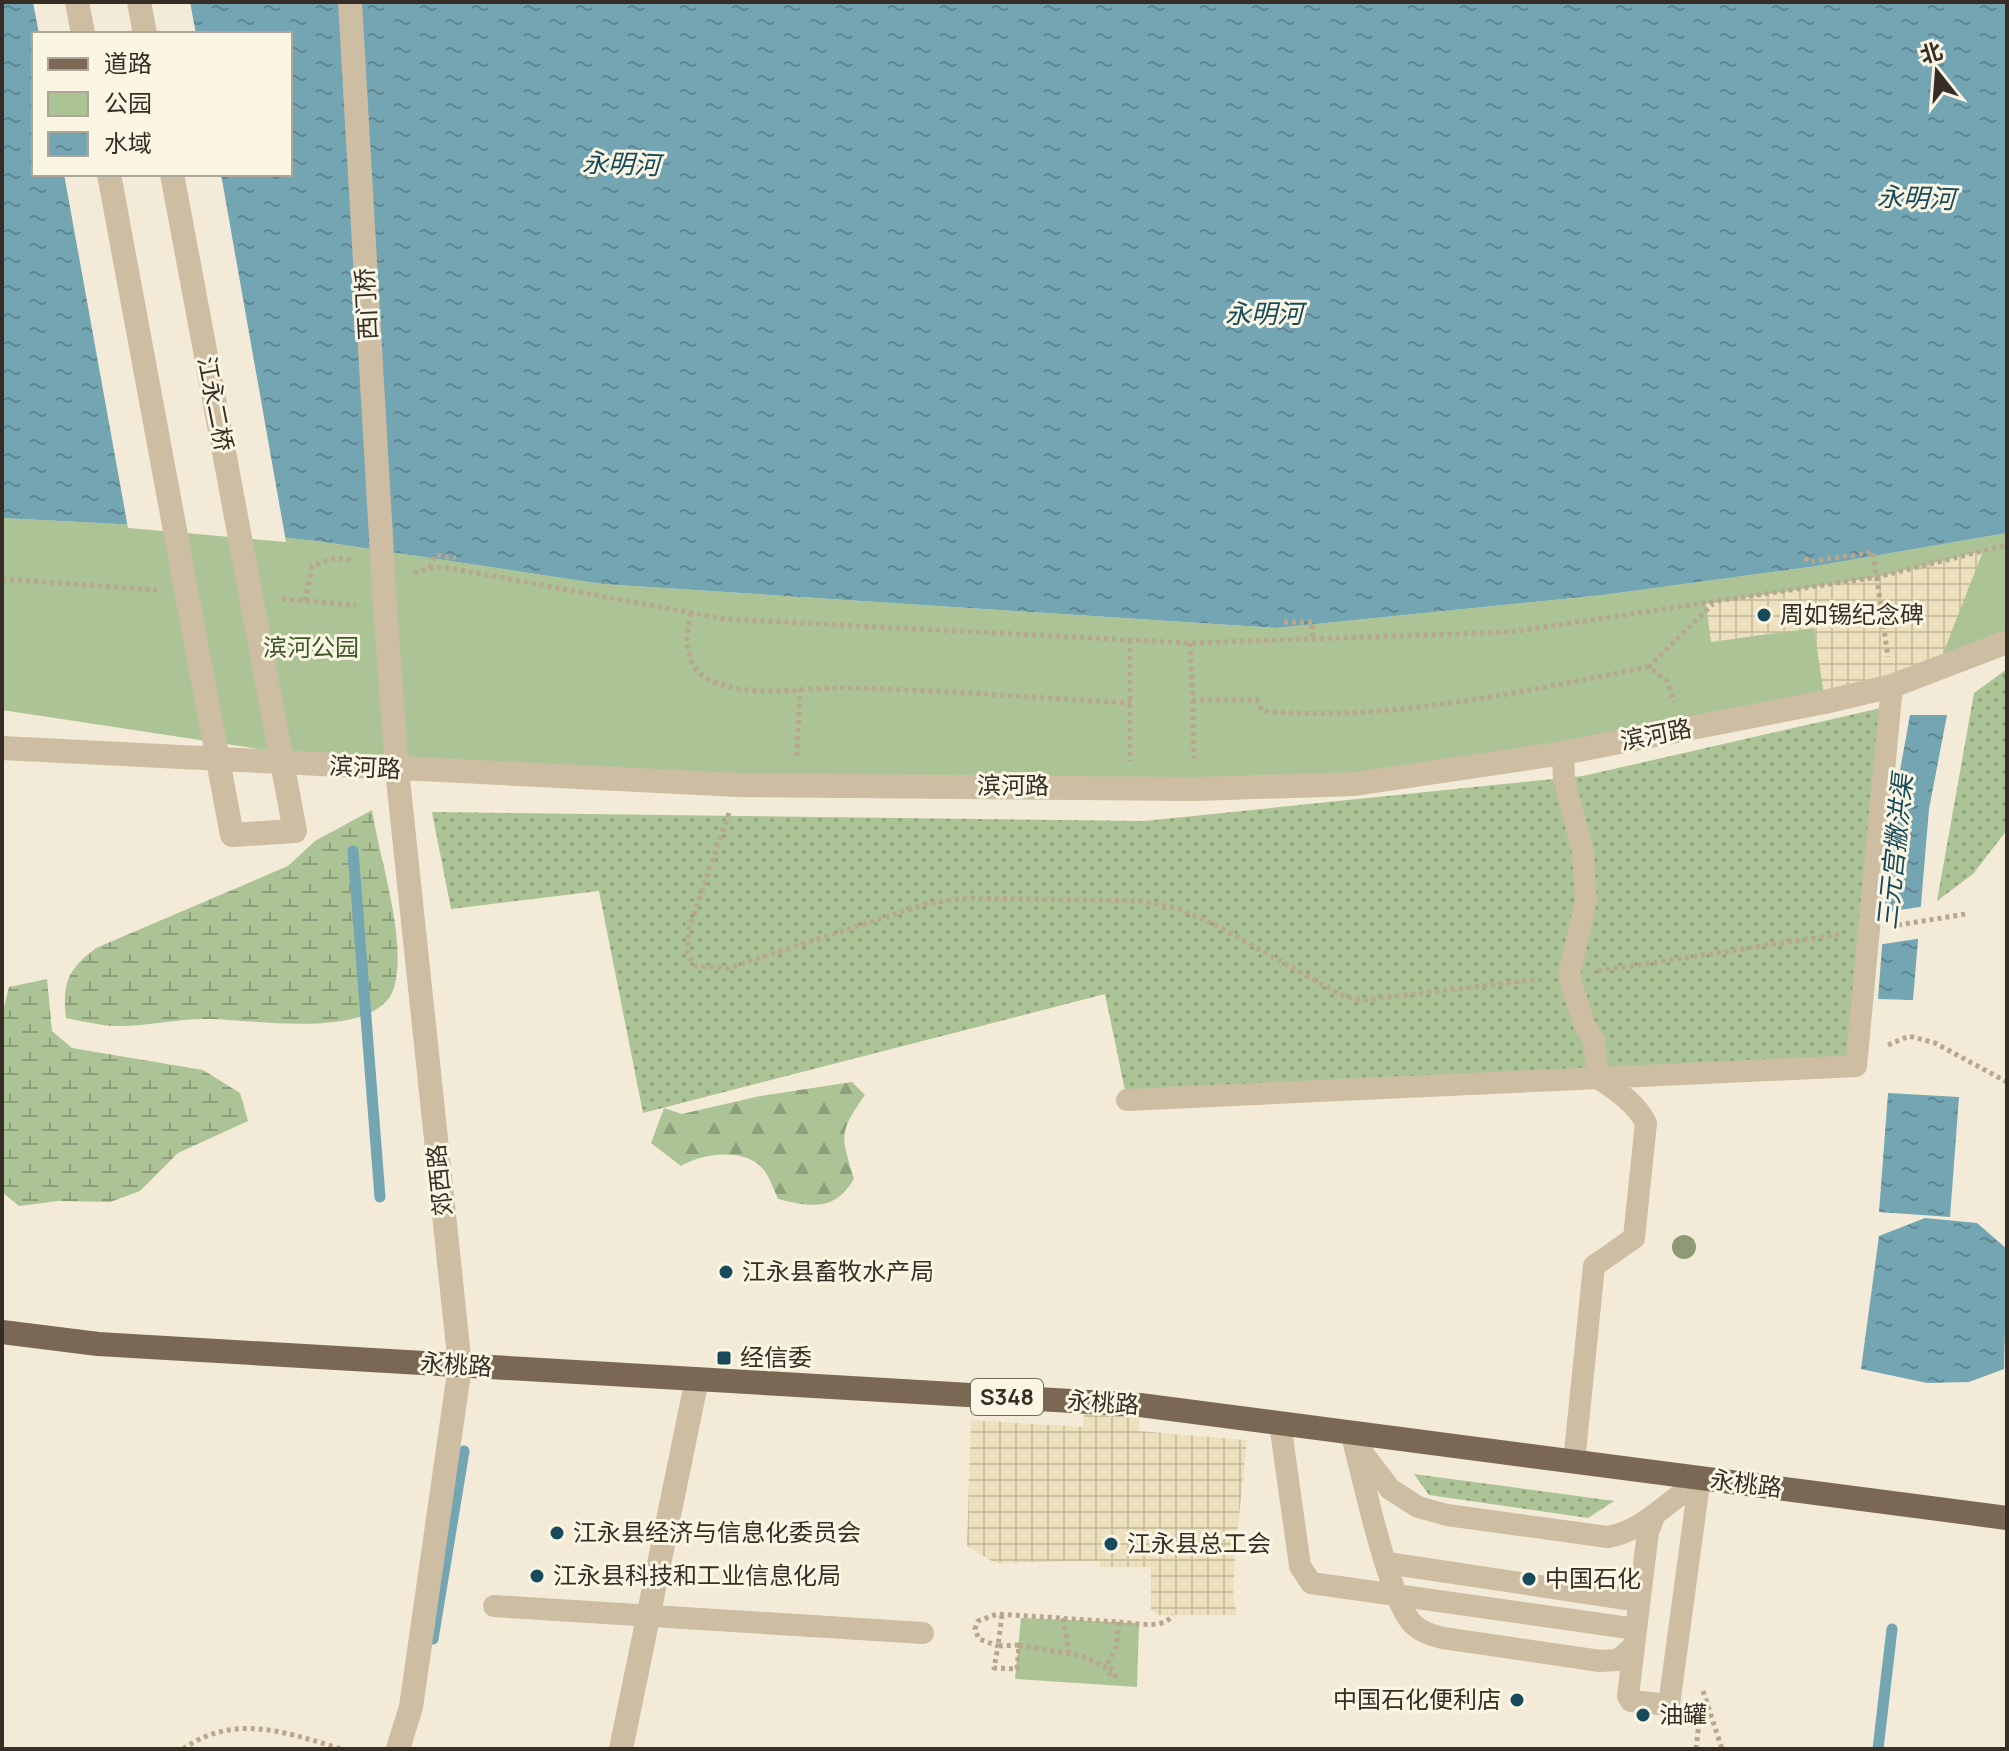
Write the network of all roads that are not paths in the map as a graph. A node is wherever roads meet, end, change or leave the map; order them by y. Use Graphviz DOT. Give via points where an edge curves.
graph roads {
  1 [pos="77,2"];
  2 [pos="139,2"];
  3 [pos="350,2"];
  4 [pos="83,32"];
  5 [pos="145,32"];
  6 [pos="109,176"];
  7 [pos="172,176"];
  8 [pos="385,607"];
  9 [pos="2007,642"];
  10 [pos="1892,686"];
  11 [pos="2,748"];
  12 [pos="1563,753"];
  13 [pos="218,760"];
  14 [pos="283,764"];
  15 [pos="397,770"];
  16 [pos="1598,1078"];
  17 [pos="1127,1100"];
  18 [pos="2,1332"];
  19 [pos="460,1366"];
  20 [pos="697,1379"];
  21 [pos="1280,1423"];
  22 [pos="1342,1435"];
  23 [pos="1574,1462"];
  24 [pos="1706,1481"];
  25 [pos="2007,1518"];
  26 [pos="1653,1519"];
  27 [pos="1387,1563"];
  28 [pos="1396,1592"];
  29 [pos="1639,1601"];
  30 [pos="494,1606"];
  31 [pos="649,1616"];
  32 [pos="923,1633"];
  33 [pos="1635,1637"];
  34 [pos="398,1749"];
  35 [pos="621,1749"];
  1 -- 4 [label="street"];
  2 -- 5 [label="street"];
  3 -- 8 [label="street, 西门桥, bridge"];
  6 -- 13 [label="street, bridge"];
  7 -- 14 [label="street, 江永二桥, bridge"];
  8 -- 15 [label="street, 郊西路"];
  9 -- 10 [label="street, 滨河路"];
  10 -- 12 [label="street, 滨河路"];
  10 -- 16 [label="lane" via="1856,1066"];
  11 -- 13 [label="street, 滨河路"];
  12 -- 15 [label="street, 滨河路" via="1355,784 1195,789 738,785"];
  12 -- 16 [label="lane" via="1564,779 1583,852 1586,901 1569,975 1594,1041"];
  13 -- 14 [label="street, 滨河路"];
  13 -- 14 [label="street, 江永二桥" via="232,835 295,831"];
  14 -- 15 [label="street, 滨河路"];
  15 -- 19 [label="street, 郊西路"];
  16 -- 17 [label="lane"];
  16 -- 23 [label="lane" via="1638,1108 1646,1123 1634,1238 1594,1266"];
  18 -- 19 [label="main road, 永桃路 / S348" via="98,1344"];
  19 -- 20 [label="main road, 永桃路 / S348"];
  19 -- 34 [label="street, 郊西路" via="411,1707"];
  20 -- 21 [label="main road, 永桃路 / S348" via="1140,1405"];
  20 -- 31 [label="street"];
  21 -- 22 [label="main road, 永桃路 / S348"];
  21 -- 28 [label="lane" via="1304,1576 1311,1583"];
  22 -- 23 [label="main road, 永桃路 / S348"];
  22 -- 26 [label="lane" via="1390,1489 1418,1507 1447,1515 1608,1537 1630,1533"];
  22 -- 27 [label="lane"];
  23 -- 24 [label="main road, 永桃路 / S348"];
  24 -- 25 [label="main road, 永桃路 / S348"];
  24 -- 26 [label="lane" via="1682,1492"];
  24 -- 33 [label="lane" via="1669,1705 1631,1701 1628,1696"];
  26 -- 29 [label="lane"];
  27 -- 28 [label="lane"];
  27 -- 29 [label="lane"];
  28 -- 33 [label="lane"];
  28 -- 33 [label="lane" via="1411,1622 1443,1638 1600,1661 1618,1660"];
  29 -- 33 [label="lane"];
  30 -- 31 [label="lane"];
  31 -- 32 [label="lane"];
  31 -- 35 [label="street"];
}
